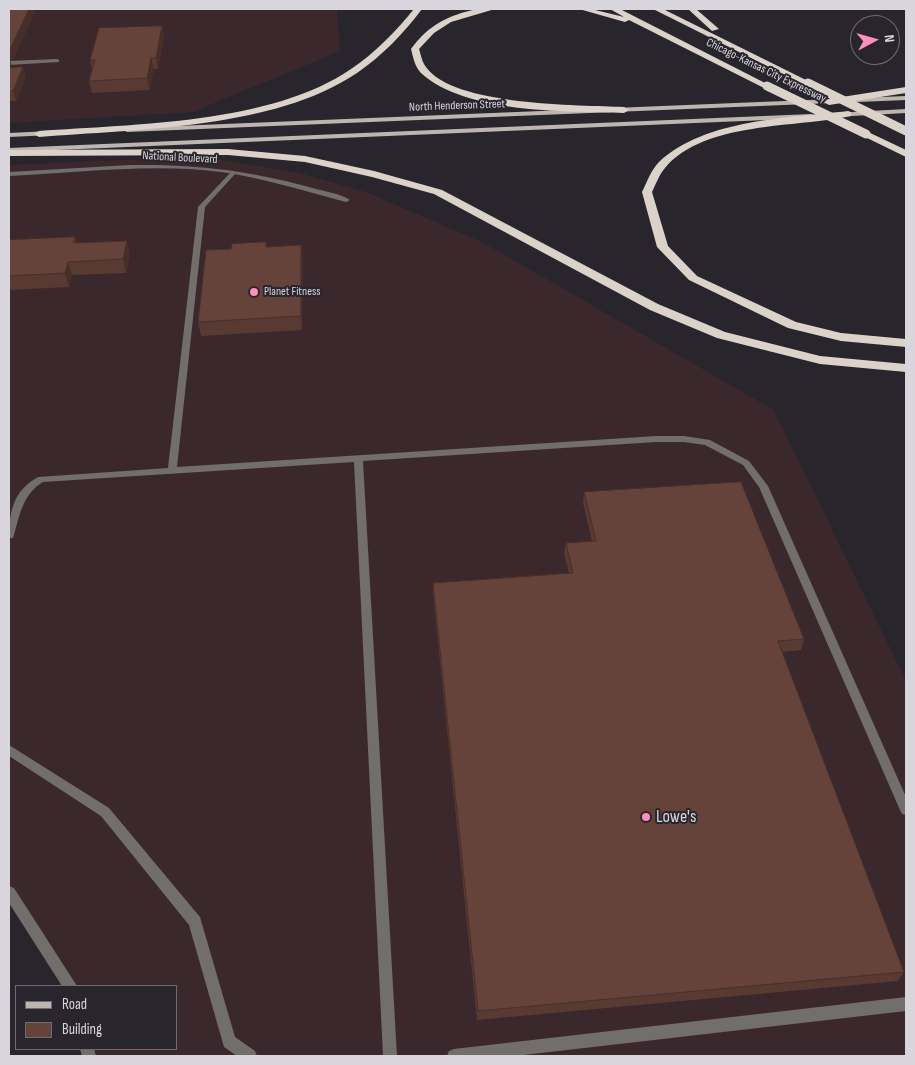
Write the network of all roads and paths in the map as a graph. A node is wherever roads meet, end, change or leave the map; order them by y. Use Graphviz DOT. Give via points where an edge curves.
graph roads {
  1 [pos="418,9"];
  2 [pos="491,9"];
  3 [pos="583,9"];
  4 [pos="614,9"];
  5 [pos="657,9"];
  6 [pos="692,9"];
  7 [pos="673,39"];
  8 [pos="747,51"];
  9 [pos="57,61"];
  10 [pos="9,63"];
  11 [pos="906,90"];
  12 [pos="906,98"];
  13 [pos="829,102"];
  14 [pos="624,110"];
  15 [pos="906,111"];
  16 [pos="848,114"];
  17 [pos="906,130"];
  18 [pos="39,134"];
  19 [pos="9,135"];
  20 [pos="9,151"];
  21 [pos="906,154"];
  22 [pos="233,173"];
  23 [pos="9,174"];
  24 [pos="346,200"];
  25 [pos="906,344"];
  26 [pos="906,368"];
  27 [pos="358,458"];
  28 [pos="172,470"];
  29 [pos="9,535"];
  30 [pos="9,750"];
  31 [pos="906,810"];
  32 [pos="9,892"];
  33 [pos="69,985"];
  34 [pos="906,1004"];
  35 [pos="250,1056"];
  36 [pos="390,1056"];
  37 [pos="454,1056"];
  1 -- 18 [label="highway" via="379,51 352,73 276,104 185,121"];
  2 -- 14 [label="highway" via="446,20 429,31 415,50 422,70 449,87 482,99"];
  3 -- 7 [label="highway" via="614,16"];
  4 -- 7 [label="highway, Chicago-Kansas City Expressway"];
  5 -- 8 [label="highway, Chicago-Kansas City Expressway"];
  6 -- 8 [label="highway" via="705,23"];
  7 -- 21 [label="highway, Chicago-Kansas City Expressway, bridge"];
  8 -- 17 [label="highway, Chicago-Kansas City Expressway, bridge"];
  9 -- 10 [label="street"];
  11 -- 13 [label="highway"];
  12 -- 13 [label="main road, North Henderson Street"];
  13 -- 14 [label="main road, North Henderson Street"];
  14 -- 18 [label="main road, North Henderson Street"];
  15 -- 16 [label="main road, North Henderson Street"];
  16 -- 20 [label="main road, North Henderson Street"];
  16 -- 25 [label="highway" via="761,125 718,135 686,148 661,166 647,192 663,247 693,278 792,325 841,337"];
  18 -- 19 [label="main road, North Henderson Street"];
  20 -- 26 [label="highway" via="228,152 305,159 374,174 438,192 654,307 721,335 820,360"];
  22 -- 23 [label="street, National Boulevard" via="203,168 132,166"];
  22 -- 24 [label="street, National Boulevard" via="285,182"];
  22 -- 28 [label="street" via="202,207"];
  27 -- 28 [label="street"];
  27 -- 31 [label="street" via="684,439 707,442 746,463 763,486"];
  27 -- 36 [label="street"];
  28 -- 29 [label="street" via="41,479 23,492"];
  30 -- 35 [label="street" via="105,812 195,922 229,1042"];
  32 -- 33 [label="street"];
  34 -- 37 [label="street"];
}
